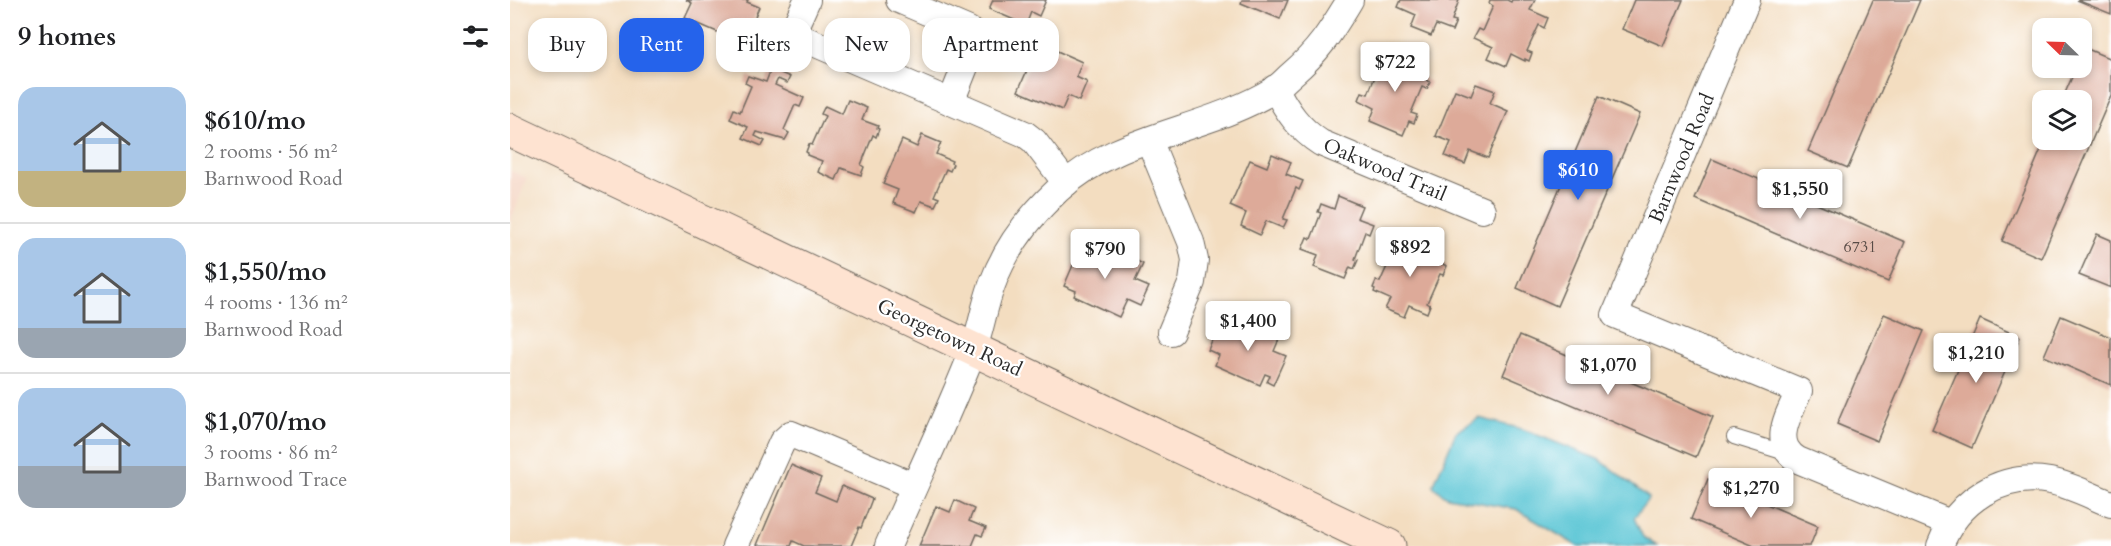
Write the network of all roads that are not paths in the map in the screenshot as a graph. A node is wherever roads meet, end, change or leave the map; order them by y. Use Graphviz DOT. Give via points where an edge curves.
graph roads {
  1 [pos="807,0"];
  2 [pos="899,0"];
  3 [pos="1350,0"];
  4 [pos="1748,0"];
  5 [pos="1275,88"];
  6 [pos="951,102"];
  7 [pos="511,135"];
  8 [pos="1149,140"];
  9 [pos="1066,183"];
  10 [pos="1482,210"];
  11 [pos="1171,332"];
  12 [pos="974,348"];
  13 [pos="1734,437"];
  14 [pos="1791,455"];
  15 [pos="914,486"];
  16 [pos="2111,504"];
  17 [pos="1945,535"];
  18 [pos="735,546"];
  19 [pos="888,546"];
  20 [pos="1389,546"];
  1 -- 6 [label="street" via="794,29 797,35"];
  2 -- 6 [label="street" via="969,30 976,39"];
  3 -- 5 [label="street" via="1322,46"];
  4 -- 14 [label="street, Barnwood Road" via="1615,315 1799,391 1783,430 1784,446"];
  5 -- 8 [label="street" via="1248,103"];
  5 -- 10 [label="street, Oakwood Trail" via="1295,121 1309,135"];
  6 -- 9 [label="street" via="1025,134"];
  7 -- 12 [label="main road, Georgetown Road"];
  8 -- 9 [label="street" via="1105,158"];
  8 -- 11 [label="street" via="1195,260 1192,282"];
  9 -- 12 [label="street" via="1026,224 1002,263"];
  12 -- 15 [label="street"];
  12 -- 20 [label="main road, Georgetown Road"];
  13 -- 14 [label="lane"];
  14 -- 17 [label="street"];
  15 -- 18 [label="street" via="791,434 782,442"];
  15 -- 19 [label="street"];
  16 -- 17 [label="street" via="2061,483 2020,480 1980,494"];
}
